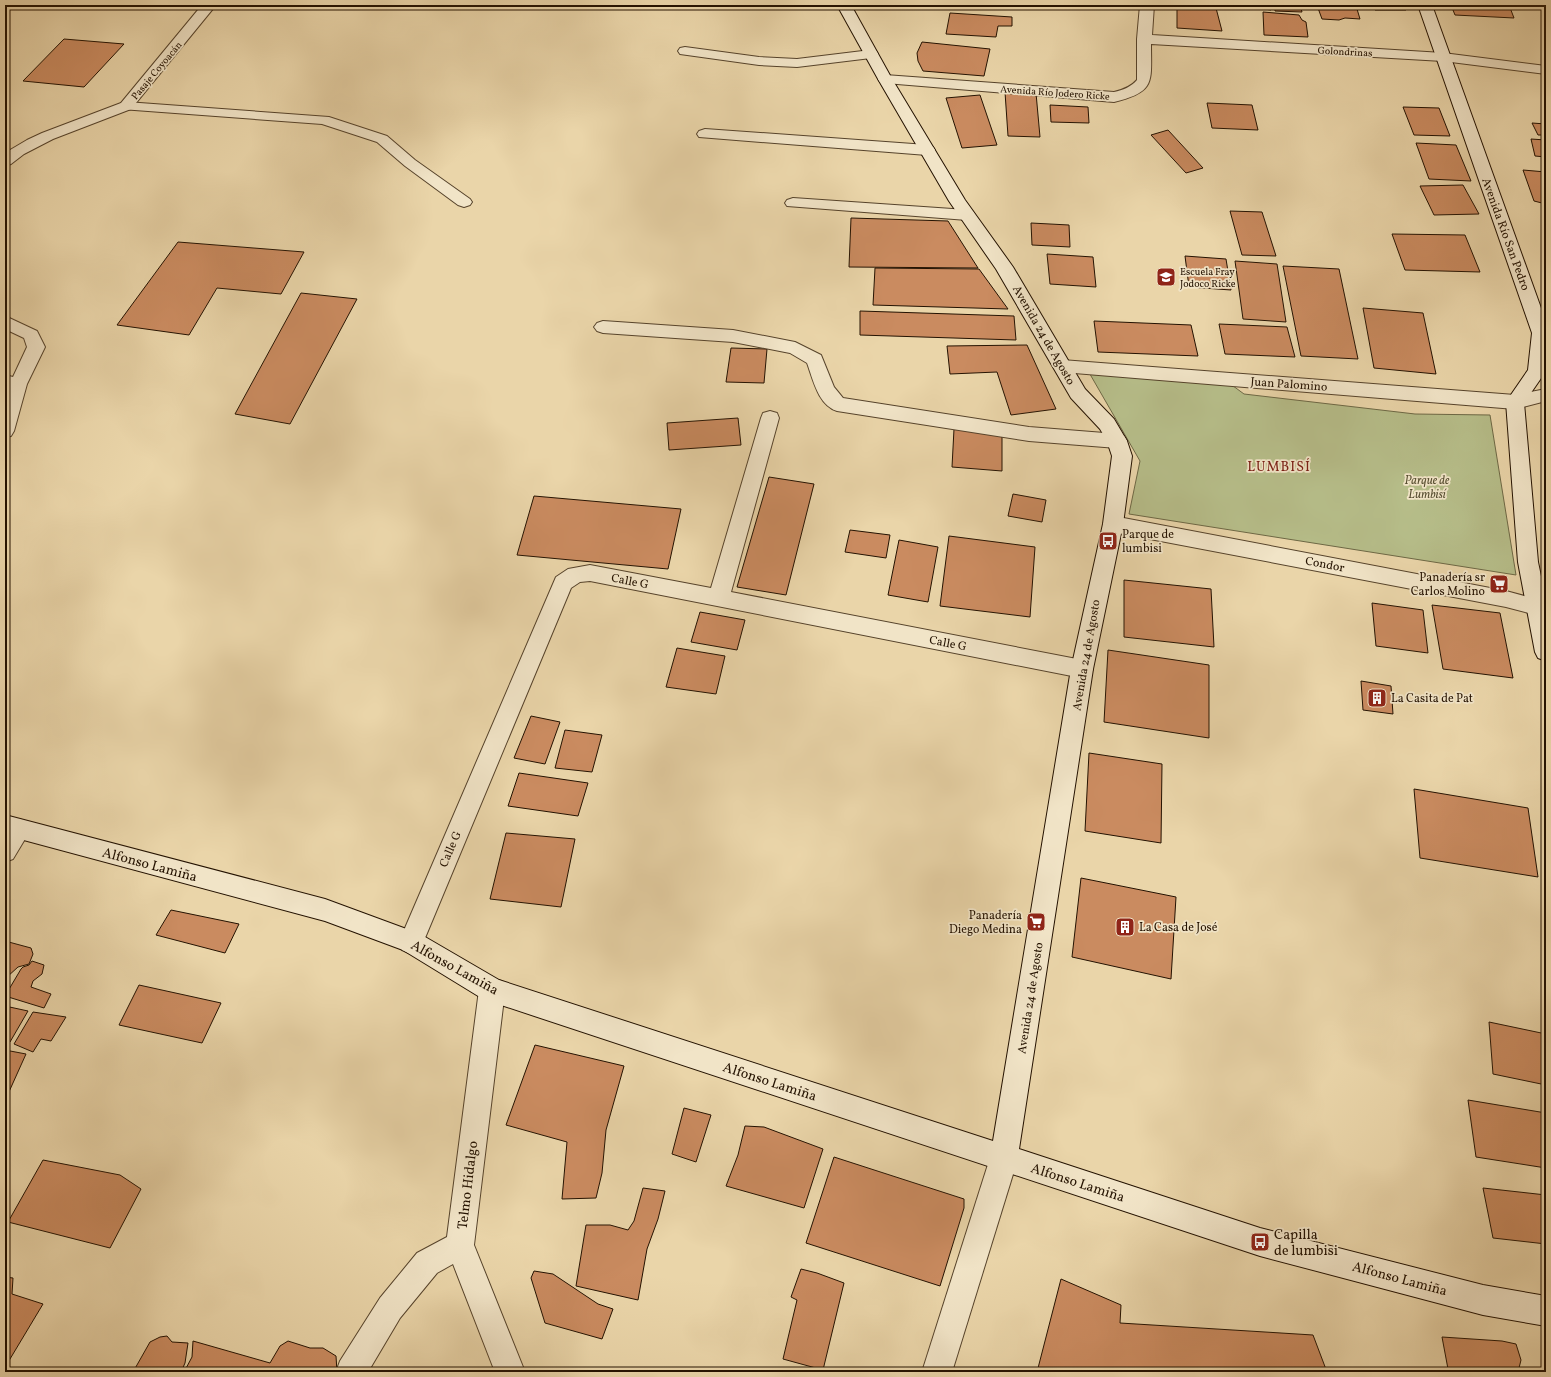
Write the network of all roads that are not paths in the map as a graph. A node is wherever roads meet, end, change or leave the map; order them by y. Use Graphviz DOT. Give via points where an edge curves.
graph roads {
  1 [pos="210,5"];
  2 [pos="844,5"];
  3 [pos="1147,5"];
  4 [pos="1424,5"];
  5 [pos="1144,39"];
  6 [pos="685,51"];
  7 [pos="871,54"];
  8 [pos="1442,57"];
  9 [pos="1546,70"];
  10 [pos="885,79"];
  11 [pos="126,106"];
  12 [pos="705,134"];
  13 [pos="927,150"];
  14 [pos="5,161"];
  15 [pos="464,202"];
  16 [pos="793,203"];
  17 [pos="967,215"];
  18 [pos="5,322"];
  19 [pos="603,327"];
  20 [pos="1062,366"];
  21 [pos="11,383"];
  22 [pos="1546,395"];
  23 [pos="1515,402"];
  24 [pos="770,418"];
  25 [pos="5,431"];
  26 [pos="1117,441"];
  27 [pos="1113,524"];
  28 [pos="719,598"];
  29 [pos="1536,607"];
  30 [pos="1546,652"];
  31 [pos="1082,670"];
  32 [pos="12,827"];
  33 [pos="5,851"];
  34 [pos="411,942"];
  35 [pos="492,990"];
  36 [pos="1004,1158"];
  37 [pos="460,1245"];
  38 [pos="1546,1312"];
  39 [pos="351,1372"];
  40 [pos="510,1372"];
  41 [pos="937,1372"];
  1 -- 11 [label="street, Pasaje Coyoacán"];
  2 -- 7 [label="street, Avenida 24 de Agosto"];
  3 -- 5 [label="street, Avenida Río Jodero Ricke"];
  4 -- 8 [label="street, Avenida Río San Pedro"];
  5 -- 8 [label="street, Golondrinas"];
  5 -- 10 [label="street, Avenida Río Jodero Ricke" via="1144,80 1138,88 1114,97"];
  6 -- 7 [label="street" via="759,61 797,63"];
  7 -- 10 [label="street, Avenida 24 de Agosto"];
  8 -- 9 [label="street, Golondrinas"];
  8 -- 23 [label="street, Avenida Río San Pedro" via="1541,333 1537,370"];
  10 -- 13 [label="street, Avenida 24 de Agosto"];
  11 -- 14 [label="street, Pasaje Coyoacán" via="37,141 17,151"];
  11 -- 15 [label="lane" via="324,120 382,139 410,164"];
  12 -- 13 [label="street"];
  13 -- 17 [label="street, Avenida 24 de Agosto"];
  16 -- 17 [label="lane"];
  17 -- 20 [label="street, Avenida 24 de Agosto" via="1004,267"];
  18 -- 21 [label="lane" via="31,335 36,347"];
  19 -- 26 [label="street" via="733,336 795,348 815,360 824,389 837,404 1029,434"];
  20 -- 23 [label="street, Juan Palomino"];
  20 -- 26 [label="street, Avenida 24 de Agosto" via="1078,393 1107,424"];
  21 -- 25 [label="lane"];
  22 -- 23 [label="street, Juan Palomino"];
  23 -- 29 [label="street" via="1528,562"];
  24 -- 28 [label="street"];
  26 -- 27 [label="street, Avenida 24 de Agosto" via="1122,456"];
  27 -- 29 [label="street, Condor" via="1145,528"];
  27 -- 31 [label="street, Avenida 24 de Agosto" via="1106,547"];
  28 -- 31 [label="street, Calle G"];
  28 -- 34 [label="street, Calle G" via="590,573 575,575 563,583"];
  29 -- 30 [label="street"];
  31 -- 36 [label="street, Avenida 24 de Agosto"];
  32 -- 33 [label="street"];
  32 -- 34 [label="street, Alfonso Lamiña" via="325,910"];
  34 -- 35 [label="street, Alfonso Lamiña"];
  35 -- 36 [label="street, Alfonso Lamiña"];
  35 -- 37 [label="street, Telmo Hidalgo"];
  36 -- 38 [label="street, Alfonso Lamiña" via="1260,1242 1483,1300"];
  36 -- 41 [label="street, Avenida 24 de Agosto"];
  37 -- 39 [label="street" via="427,1263 390,1308"];
  37 -- 40 [label="street, Telmo Hidalgo"];
}
